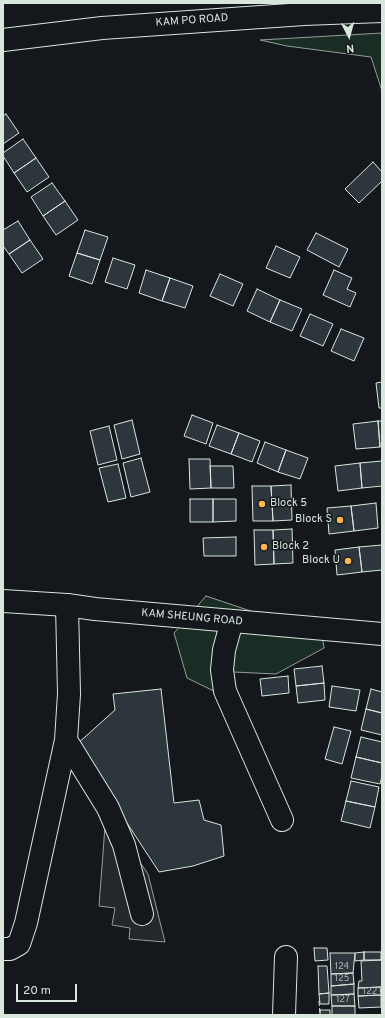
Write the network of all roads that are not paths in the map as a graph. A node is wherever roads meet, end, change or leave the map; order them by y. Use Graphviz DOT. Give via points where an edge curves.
graph roads {
  1 [pos="382,11"];
  2 [pos="3,40"];
  3 [pos="3,601"];
  4 [pos="67,605"];
  5 [pos="232,621"];
  6 [pos="382,634"];
  7 [pos="66,740"];
  8 [pos="282,820"];
  9 [pos="142,914"];
  10 [pos="3,949"];
  11 [pos="286,957"];
  12 [pos="284,1015"];
  1 -- 2 [label="street, KAM PO ROAD" via="110,27"];
  3 -- 4 [label="street, KAM SHEUNG ROAD"];
  4 -- 5 [label="street, KAM SHEUNG ROAD"];
  4 -- 7 [label="street" via="69,694"];
  5 -- 6 [label="street, KAM SHEUNG ROAD"];
  5 -- 8 [label="street" via="224,650 224,691"];
  7 -- 9 [label="street" via="108,808 124,845"];
  7 -- 10 [label="street" via="26,923 19,944 10,949"];
  11 -- 12 [label="street"];
}
